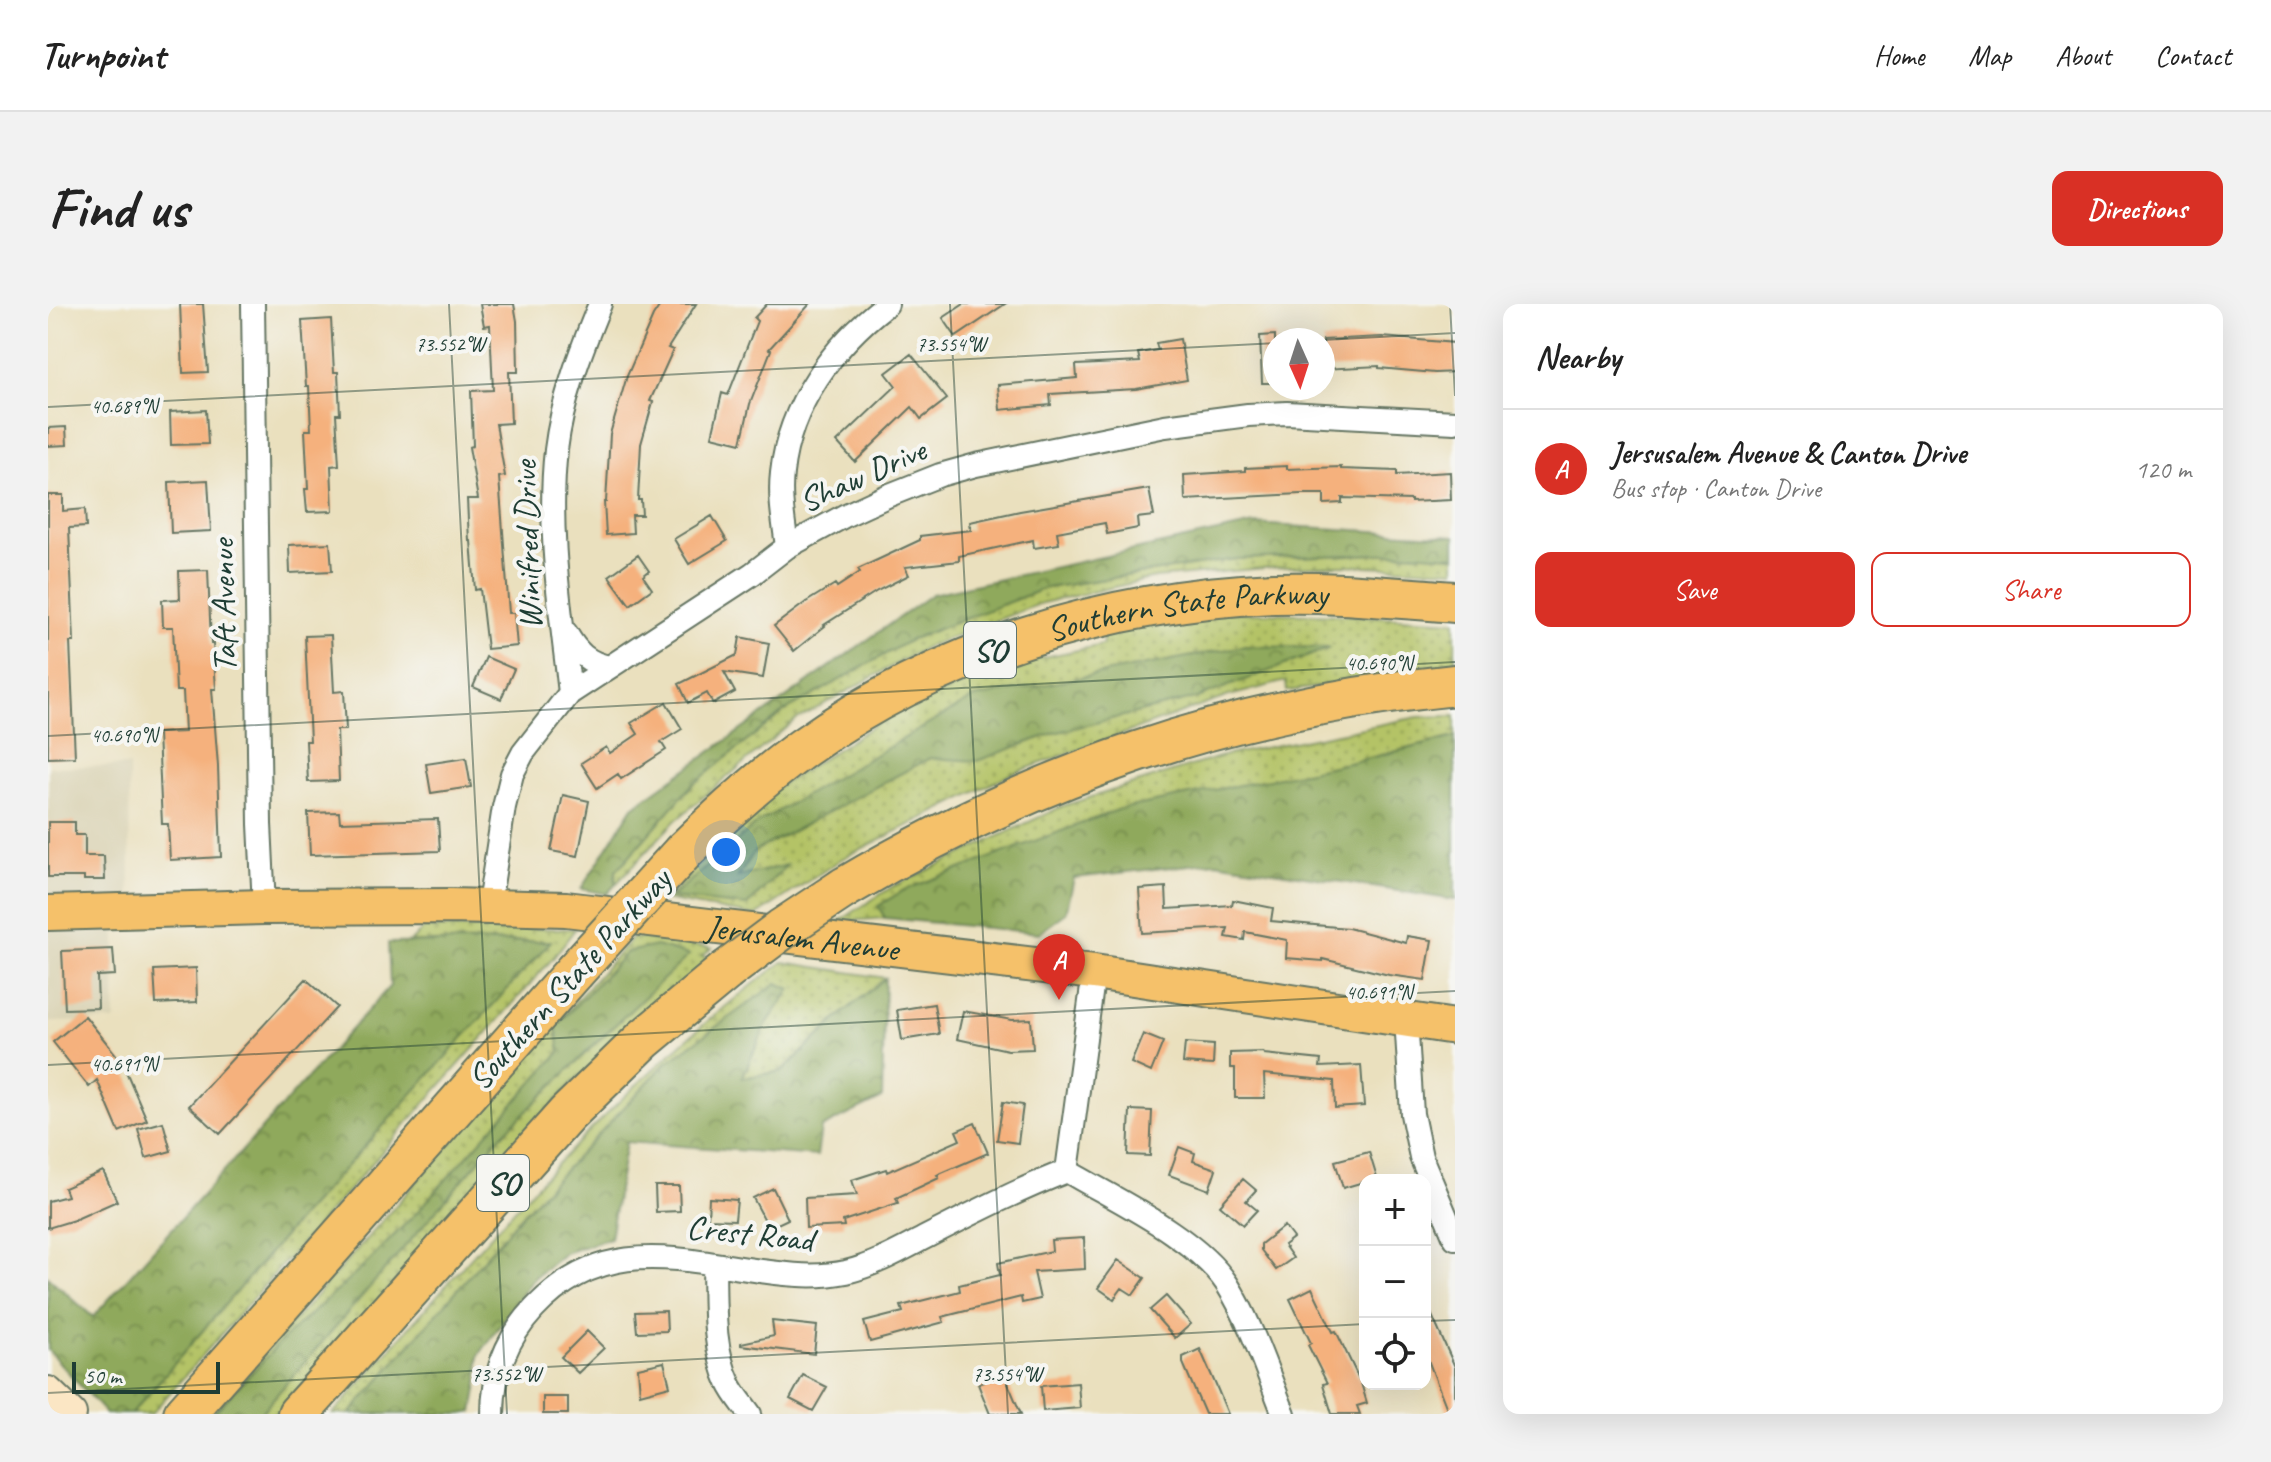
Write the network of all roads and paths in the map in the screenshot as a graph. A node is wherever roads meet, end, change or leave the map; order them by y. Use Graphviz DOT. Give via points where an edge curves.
graph roads {
  1 [pos="253,304"];
  2 [pos="600,304"];
  3 [pos="887,304"];
  4 [pos="1455,422"];
  5 [pos="787,547"];
  6 [pos="1455,602"];
  7 [pos="563,628"];
  8 [pos="610,667"];
  9 [pos="1455,685"];
  10 [pos="570,693"];
  11 [pos="489,905"];
  12 [pos="264,907"];
  13 [pos="48,913"];
  14 [pos="1094,972"];
  15 [pos="1406,1018"];
  16 [pos="1455,1027"];
  17 [pos="1067,1171"];
  18 [pos="1455,1238"];
  19 [pos="714,1264"];
  20 [pos="184,1414"];
  21 [pos="298,1414"];
  22 [pos="493,1414"];
  23 [pos="750,1414"];
  24 [pos="1284,1414"];
  1 -- 12 [label="street, Taft Avenue"];
  2 -- 7 [label="street, Winifred Drive" via="567,396 556,448 553,491"];
  3 -- 5 [label="street" via="838,348 794,422 782,470"];
  4 -- 5 [label="street, Shaw Drive" via="1287,413 1165,426 940,475"];
  5 -- 8 [label="street, Shaw Drive"];
  6 -- 20 [label="highway, Southern State Parkway / SO, bridge" via="1243,595 1138,608 1065,625 952,665 843,722 745,793 684,851"];
  7 -- 8 [label="street" via="581,655"];
  7 -- 10 [label="street, Winifred Drive"];
  8 -- 10 [label="street, Shaw Drive"];
  9 -- 21 [label="highway, SO, bridge" via="1304,707 1140,750 1038,788 936,836 844,888 726,971 635,1047 567,1114"];
  10 -- 11 [label="street, Shaw Drive" via="512,774"];
  11 -- 12 [label="main road, Jerusalem Avenue"];
  11 -- 14 [label="main road, Jerusalem Avenue" via="566,909"];
  12 -- 13 [label="main road, Jerusalem Avenue"];
  14 -- 15 [label="main road, Jerusalem Avenue"];
  14 -- 17 [label="street"];
  15 -- 16 [label="main road, Jerusalem Avenue"];
  15 -- 18 [label="street" via="1412,1114 1421,1157"];
  17 -- 19 [label="street, Crest Road" via="850,1271 799,1276"];
  17 -- 24 [label="street" via="1207,1260 1242,1313"];
  19 -- 22 [label="street, Crest Road" via="629,1258 604,1263 568,1281 537,1306 509,1343 499,1367"];
  19 -- 23 [label="street" via="719,1353 730,1384"];
}
